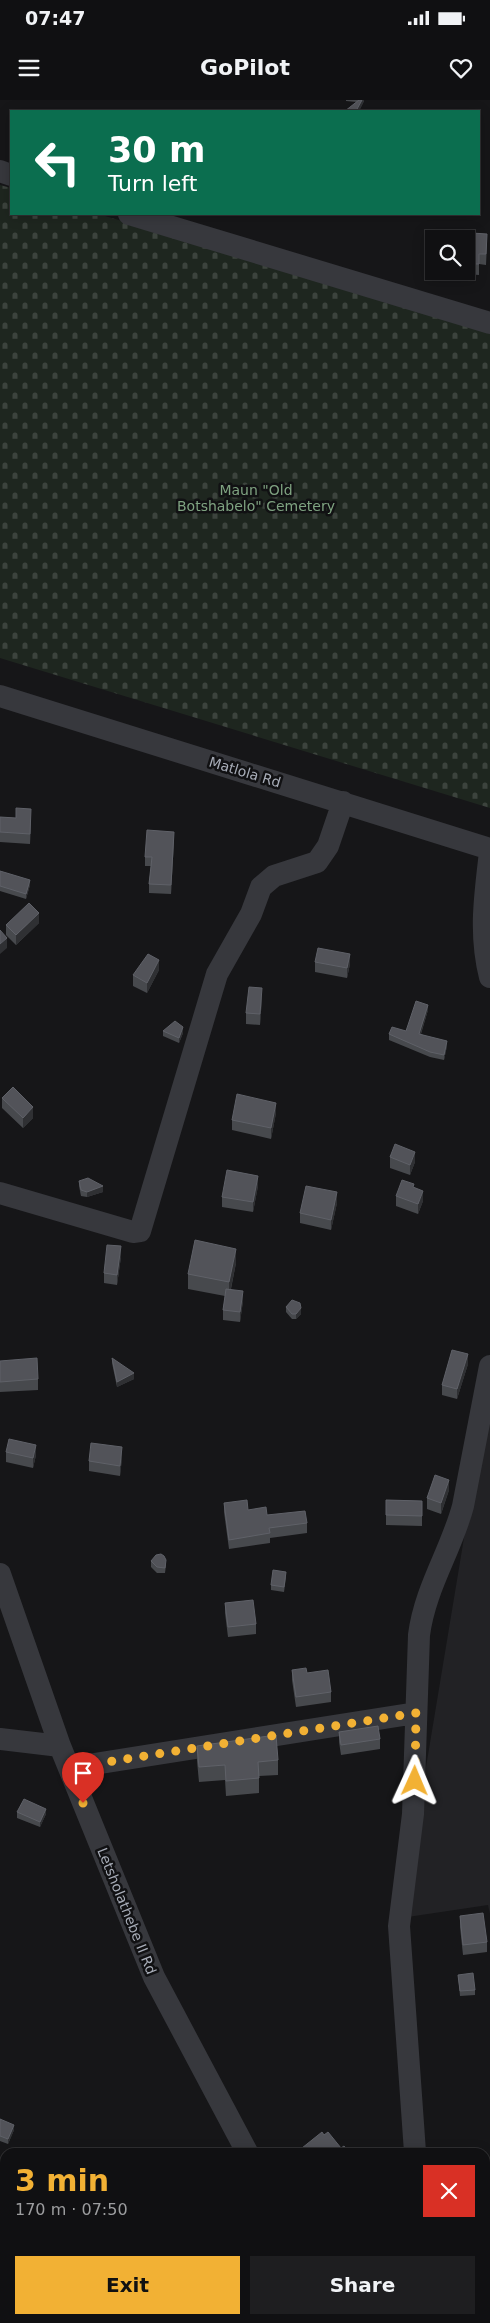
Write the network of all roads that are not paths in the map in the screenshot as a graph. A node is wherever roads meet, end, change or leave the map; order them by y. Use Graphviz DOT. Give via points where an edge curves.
graph roads {
  1 [pos="132,215"];
  2 [pos="490,323"];
  3 [pos="0,696"];
  4 [pos="342,802"];
  5 [pos="490,851"];
  6 [pos="490,976"];
  7 [pos="0,1193"];
  8 [pos="490,1366"];
  9 [pos="0,1574"];
  10 [pos="416,1713"];
  11 [pos="0,1739"];
  12 [pos="60,1746"];
  13 [pos="69,1768"];
  14 [pos="245,2148"];
  15 [pos="415,2148"];
  1 -- 2 [label="street"];
  3 -- 4 [label="street, Matlola Rd"];
  4 -- 5 [label="street, Matlola Rd"];
  4 -- 7 [label="street" via="328,846 317,862 274,876 261,887 251,914 217,974 140,1231 133,1232"];
  5 -- 6 [label="street" via="483,913"];
  8 -- 10 [label="street" via="461,1515 422,1610"];
  9 -- 12 [label="street, Letsholathebe II Rd"];
  10 -- 13 [label="street"];
  10 -- 15 [label="street" via="413,1814 399,1926"];
  11 -- 12 [label="street"];
  12 -- 13 [label="street, Letsholathebe II Rd"];
  13 -- 14 [label="street, Letsholathebe II Rd" via="154,1977"];
}
